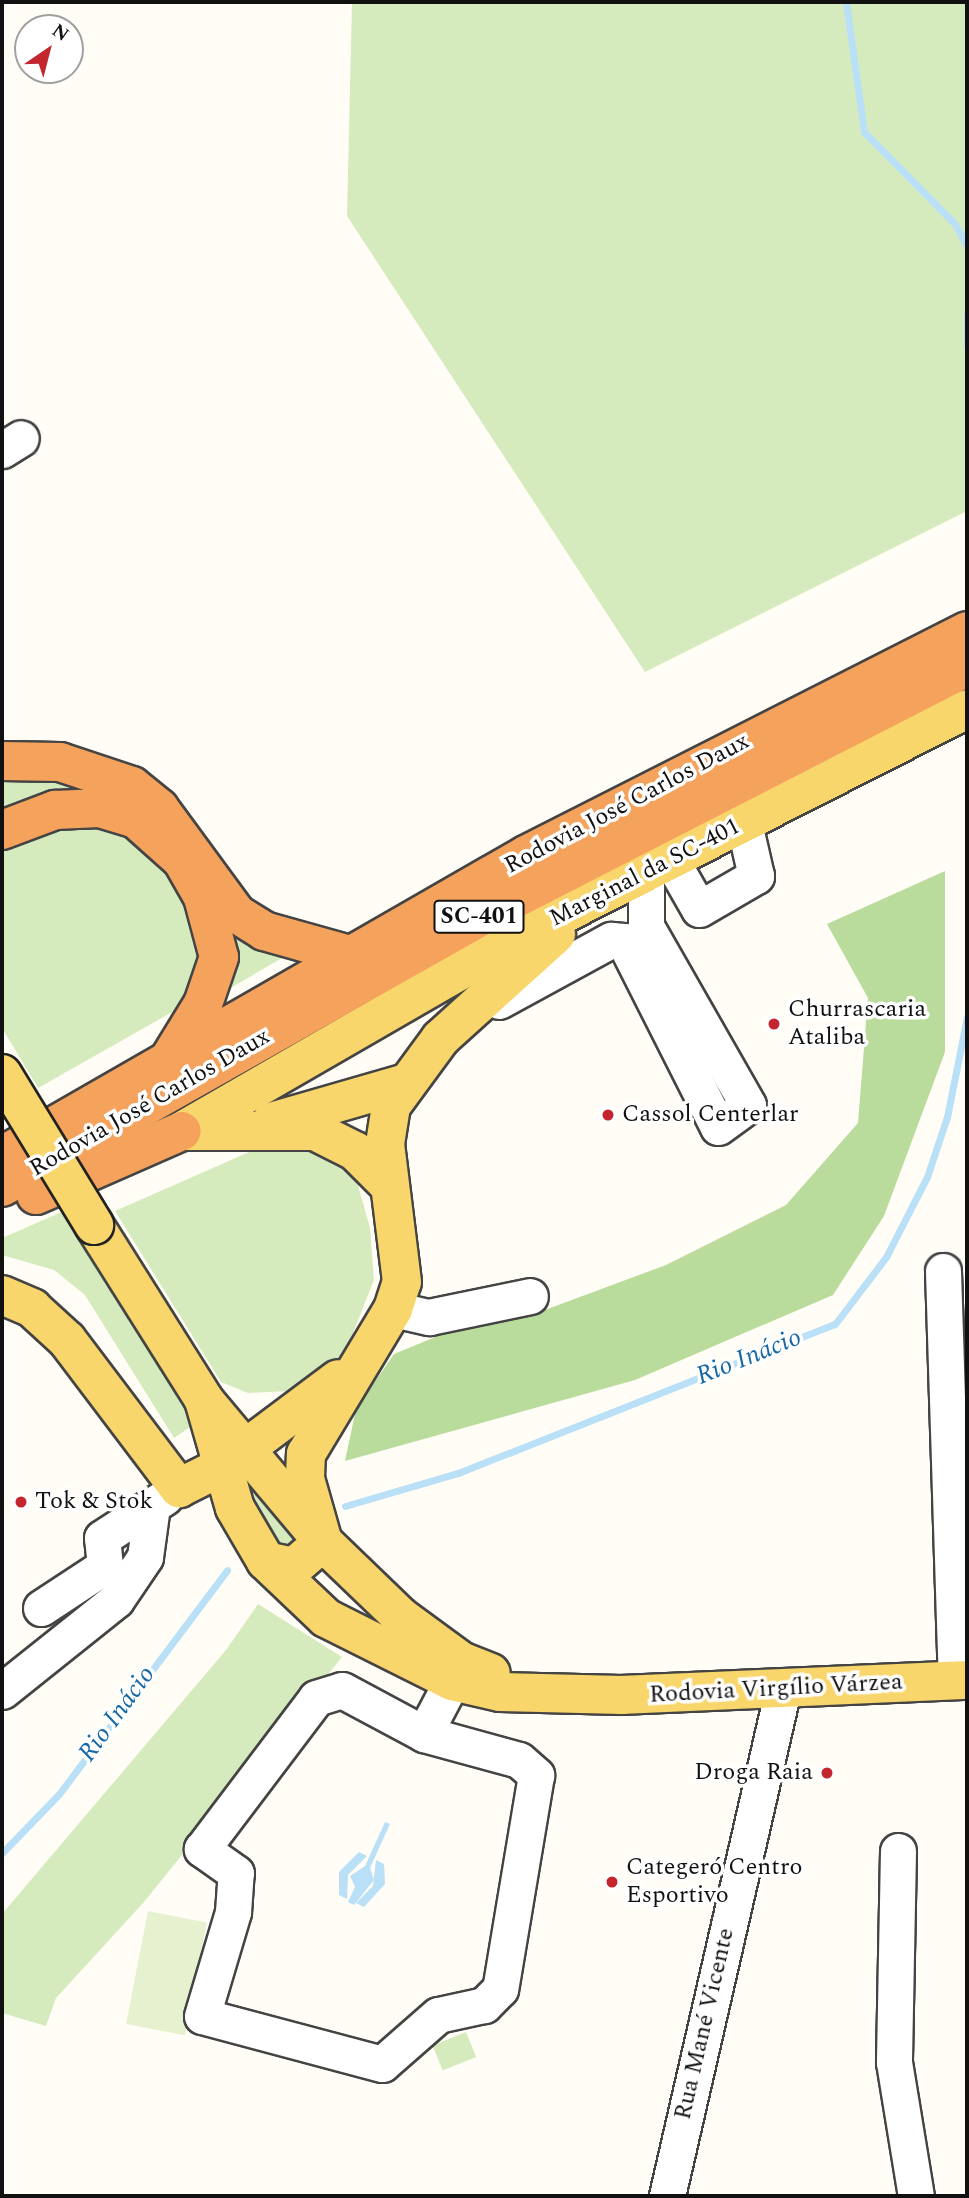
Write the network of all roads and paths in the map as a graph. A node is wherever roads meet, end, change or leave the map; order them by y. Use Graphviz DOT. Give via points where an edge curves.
graph roads {
  1 [pos="967,631"];
  2 [pos="967,667"];
  3 [pos="967,709"];
  4 [pos="2,761"];
  5 [pos="744,823"];
  6 [pos="2,830"];
  7 [pos="659,867"];
  8 [pos="597,898"];
  9 [pos="353,956"];
  10 [pos="441,1038"];
  11 [pos="168,1060"];
  12 [pos="2,1073"];
  13 [pos="403,1084"];
  14 [pos="257,1129"];
  15 [pos="182,1131"];
  16 [pos="2,1156"];
  17 [pos="389,1185"];
  18 [pos="2,1188"];
  19 [pos="2,1210"];
  20 [pos="943,1270"];
  21 [pos="2,1295"];
  22 [pos="530,1296"];
  23 [pos="393,1309"];
  24 [pos="356,1366"];
  25 [pos="223,1435"];
  26 [pos="166,1497"];
  27 [pos="323,1542"];
  28 [pos="265,1561"];
  29 [pos="370,1589"];
  30 [pos="41,1608"];
  31 [pos="326,1618"];
  32 [pos="962,1680"];
  33 [pos="452,1681"];
  34 [pos="783,1689"];
  35 [pos="2,1691"];
  36 [pos="584,1695"];
  37 [pos="424,1734"];
  38 [pos="898,1852"];
  39 [pos="667,2196"];
  40 [pos="916,2196"];
  1 -- 9 [label="highway, Rodovia José Carlos Daux / SC-401" via="634,797"];
  2 -- 18 [label="highway, Rodovia José Carlos Daux / SC-401" via="487,913"];
  3 -- 5 [label="main road, Marginal da SC-401"];
  4 -- 9 [label="highway" via="72,765 132,786 159,808 237,914 264,931"];
  5 -- 7 [label="main road, Marginal da SC-401"];
  5 -- 7 [label="street" via="756,876 699,909"];
  6 -- 11 [label="highway" via="55,810 100,808 136,819 181,860 203,897 219,957 203,1003"];
  7 -- 8 [label="main road, Marginal da SC-401"];
  7 -- 10 [label="street" via="646,926 748,1105 719,1127 629,945 617,939 534,978"];
  8 -- 10 [label="main road"];
  8 -- 15 [label="main road, Marginal da SC-401" via="437,982"];
  9 -- 11 [label="highway, Rodovia José Carlos Daux / SC-401"];
  10 -- 13 [label="main road"];
  11 -- 16 [label="highway, Rodovia José Carlos Daux / SC-401"];
  12 -- 25 [label="main road, Rodovia Virgílio Várzea, bridge"];
  13 -- 14 [label="main road" via="312,1106"];
  13 -- 17 [label="main road" via="387,1122"];
  14 -- 15 [label="main road"];
  14 -- 17 [label="main road" via="334,1136"];
  15 -- 19 [label="highway"];
  17 -- 23 [label="main road" via="402,1253"];
  20 -- 32 [label="street"];
  21 -- 26 [label="main road" via="32,1308 67,1340"];
  22 -- 23 [label="street" via="429,1317"];
  23 -- 24 [label="main road"];
  24 -- 25 [label="main road" via="284,1418"];
  24 -- 27 [label="main road" via="306,1454 305,1479"];
  25 -- 26 [label="main road"];
  25 -- 27 [label="main road, Rodovia Virgílio Várzea"];
  25 -- 28 [label="main road, Rodovia Virgílio Várzea"];
  26 -- 30 [label="street" via="102,1538 108,1559 100,1572"];
  26 -- 35 [label="street" via="145,1557 116,1600"];
  27 -- 28 [label="main road" via="294,1567"];
  27 -- 29 [label="main road, Rodovia Virgílio Várzea"];
  28 -- 31 [label="main road, Rodovia Virgílio Várzea"];
  29 -- 31 [label="main road" via="344,1585 327,1604"];
  29 -- 36 [label="main road, Rodovia Virgílio Várzea" via="461,1661"];
  31 -- 33 [label="main road, Rodovia Virgílio Várzea"];
  32 -- 34 [label="main road, Rodovia Virgílio Várzea"];
  33 -- 36 [label="main road, Rodovia Virgílio Várzea" via="500,1692"];
  33 -- 37 [label="street"];
  34 -- 36 [label="main road, Rodovia Virgílio Várzea"];
  34 -- 39 [label="street, Rua Mané Vicente"];
  37 -- 37 [label="street" via="342,1690 316,1698 202,1849 236,1873 233,1912 202,2016 382,2064 438,2015 484,2005 500,1989 536,1775 519,1760"];
  38 -- 40 [label="street" via="894,2062"];
}
